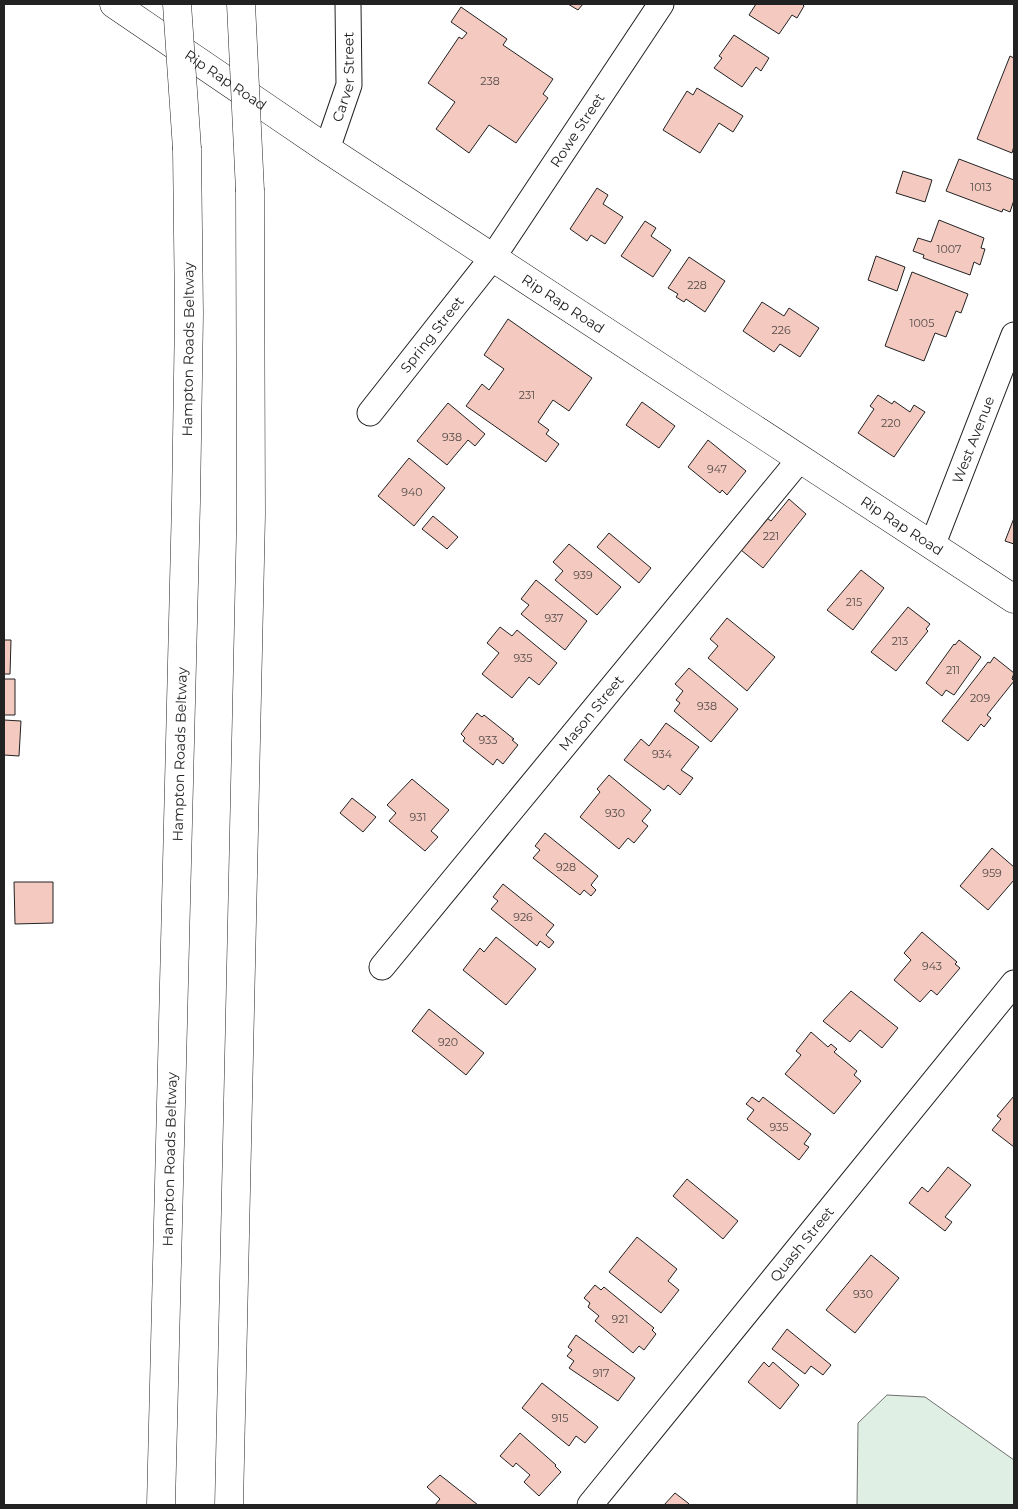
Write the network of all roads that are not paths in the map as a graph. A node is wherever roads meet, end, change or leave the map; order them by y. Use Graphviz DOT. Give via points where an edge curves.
graph roads {
  1 [pos="114,4"];
  2 [pos="177,4"];
  3 [pos="241,4"];
  4 [pos="348,4"];
  5 [pos="661,4"];
  6 [pos="327,149"];
  7 [pos="493,256"];
  8 [pos="1014,335"];
  9 [pos="370,413"];
  10 [pos="800,459"];
  11 [pos="932,546"];
  12 [pos="1014,599"];
  13 [pos="382,967"];
  14 [pos="1014,983"];
  15 [pos="161,1505"];
  16 [pos="229,1505"];
  17 [pos="590,1505"];
  1 -- 6 [label="main road, Rip Rap Road"];
  2 -- 15 [label="main road, Hampton Roads Beltway, bridge" via="187,149 189,314"];
  3 -- 16 [label="main road, bridge" via="250,191 251,515"];
  4 -- 6 [label="street, Carver Street" via="348,85"];
  5 -- 7 [label="street, Rowe Street"];
  6 -- 7 [label="main road, Rip Rap Road"];
  7 -- 9 [label="street, Spring Street"];
  7 -- 10 [label="main road, Rip Rap Road"];
  8 -- 11 [label="street, West Avenue"];
  10 -- 11 [label="main road, Rip Rap Road"];
  10 -- 13 [label="street, Mason Street"];
  11 -- 12 [label="main road, Rip Rap Road"];
  14 -- 17 [label="street, Quash Street"];
}
